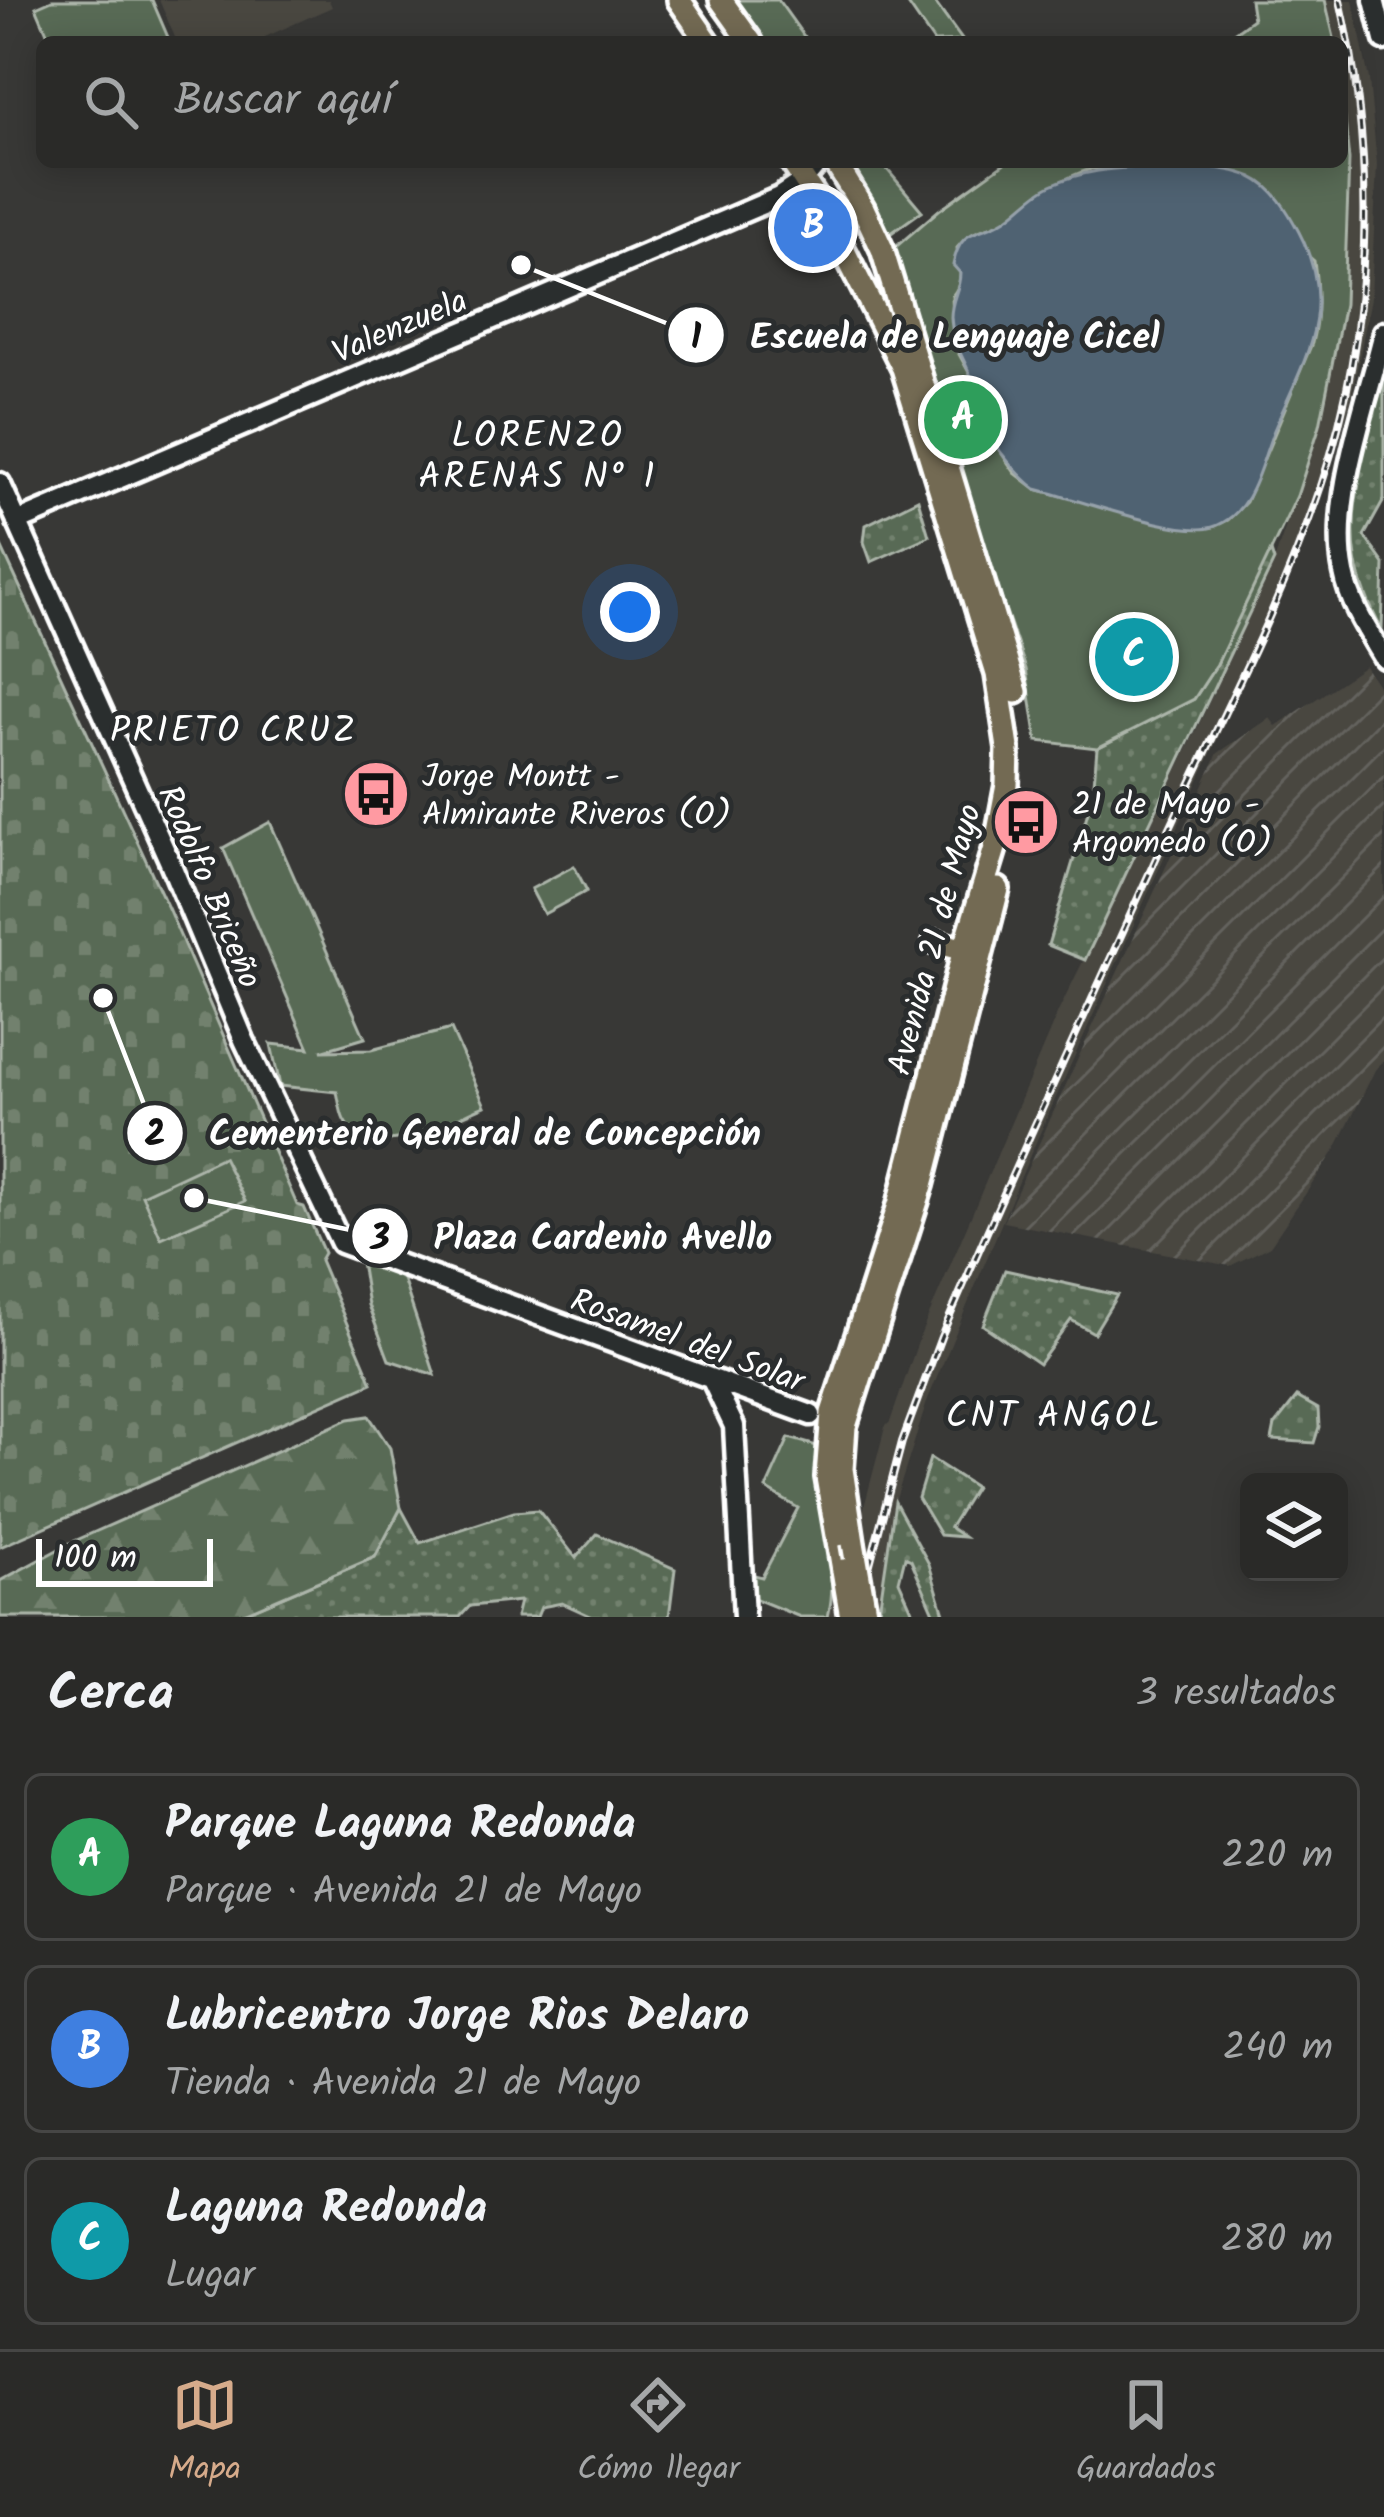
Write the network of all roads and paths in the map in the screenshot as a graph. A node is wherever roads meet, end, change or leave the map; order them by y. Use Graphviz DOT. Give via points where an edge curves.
graph roads {
  1 [pos="679,0"];
  2 [pos="721,0"];
  3 [pos="1375,0"];
  4 [pos="705,36"];
  5 [pos="747,36"];
  6 [pos="1384,40"];
  7 [pos="805,168"];
  8 [pos="839,168"];
  9 [pos="1384,332"];
  10 [pos="0,483"];
  11 [pos="16,522"];
  12 [pos="1384,658"];
  13 [pos="977,910"];
  14 [pos="963,953"];
  15 [pos="974,976"];
  16 [pos="343,1245"];
  17 [pos="712,1380"];
  18 [pos="762,1397"];
  19 [pos="835,1403"];
  20 [pos="811,1415"];
  21 [pos="734,1426"];
  22 [pos="829,1433"];
  23 [pos="744,1617"];
  24 [pos="851,1617"];
  25 [pos="866,1617"];
  1 -- 4 [label="main road"];
  2 -- 5 [label="main road"];
  3 -- 6 [label="street"];
  7 -- 11 [label="street, Valenzuela" via="779,197"];
  7 -- 13 [label="main road, Avenida 21 de Mayo" via="903,368 1002,692 1007,785"];
  8 -- 15 [label="main road, Avenida 21 de Mayo" via="891,275 1016,693 1018,807"];
  9 -- 12 [label="street" via="1341,546 1350,595"];
  10 -- 11 [label="street, Rodolfo Briceño"];
  11 -- 16 [label="street, Rodolfo Briceño"];
  13 -- 14 [label="main road, Avenida 21 de Mayo"];
  13 -- 14 [label="main road" via="935,942"];
  14 -- 15 [label="main road"];
  14 -- 19 [label="main road, Avenida 21 de Mayo" via="899,1205"];
  15 -- 25 [label="main road, Avenida 21 de Mayo, bridge" via="922,1185 845,1426 842,1479"];
  16 -- 17 [label="street, Rosamel del Solar"];
  17 -- 18 [label="street, Rosamel del Solar"];
  17 -- 21 [label="street"];
  18 -- 20 [label="street, Rosamel del Solar"];
  18 -- 21 [label="street"];
  19 -- 20 [label="main road"];
  19 -- 22 [label="main road, Avenida 21 de Mayo"];
  20 -- 22 [label="main road"];
  21 -- 23 [label="street"];
  22 -- 24 [label="main road, Avenida 21 de Mayo, bridge" via="827,1478"];
}
